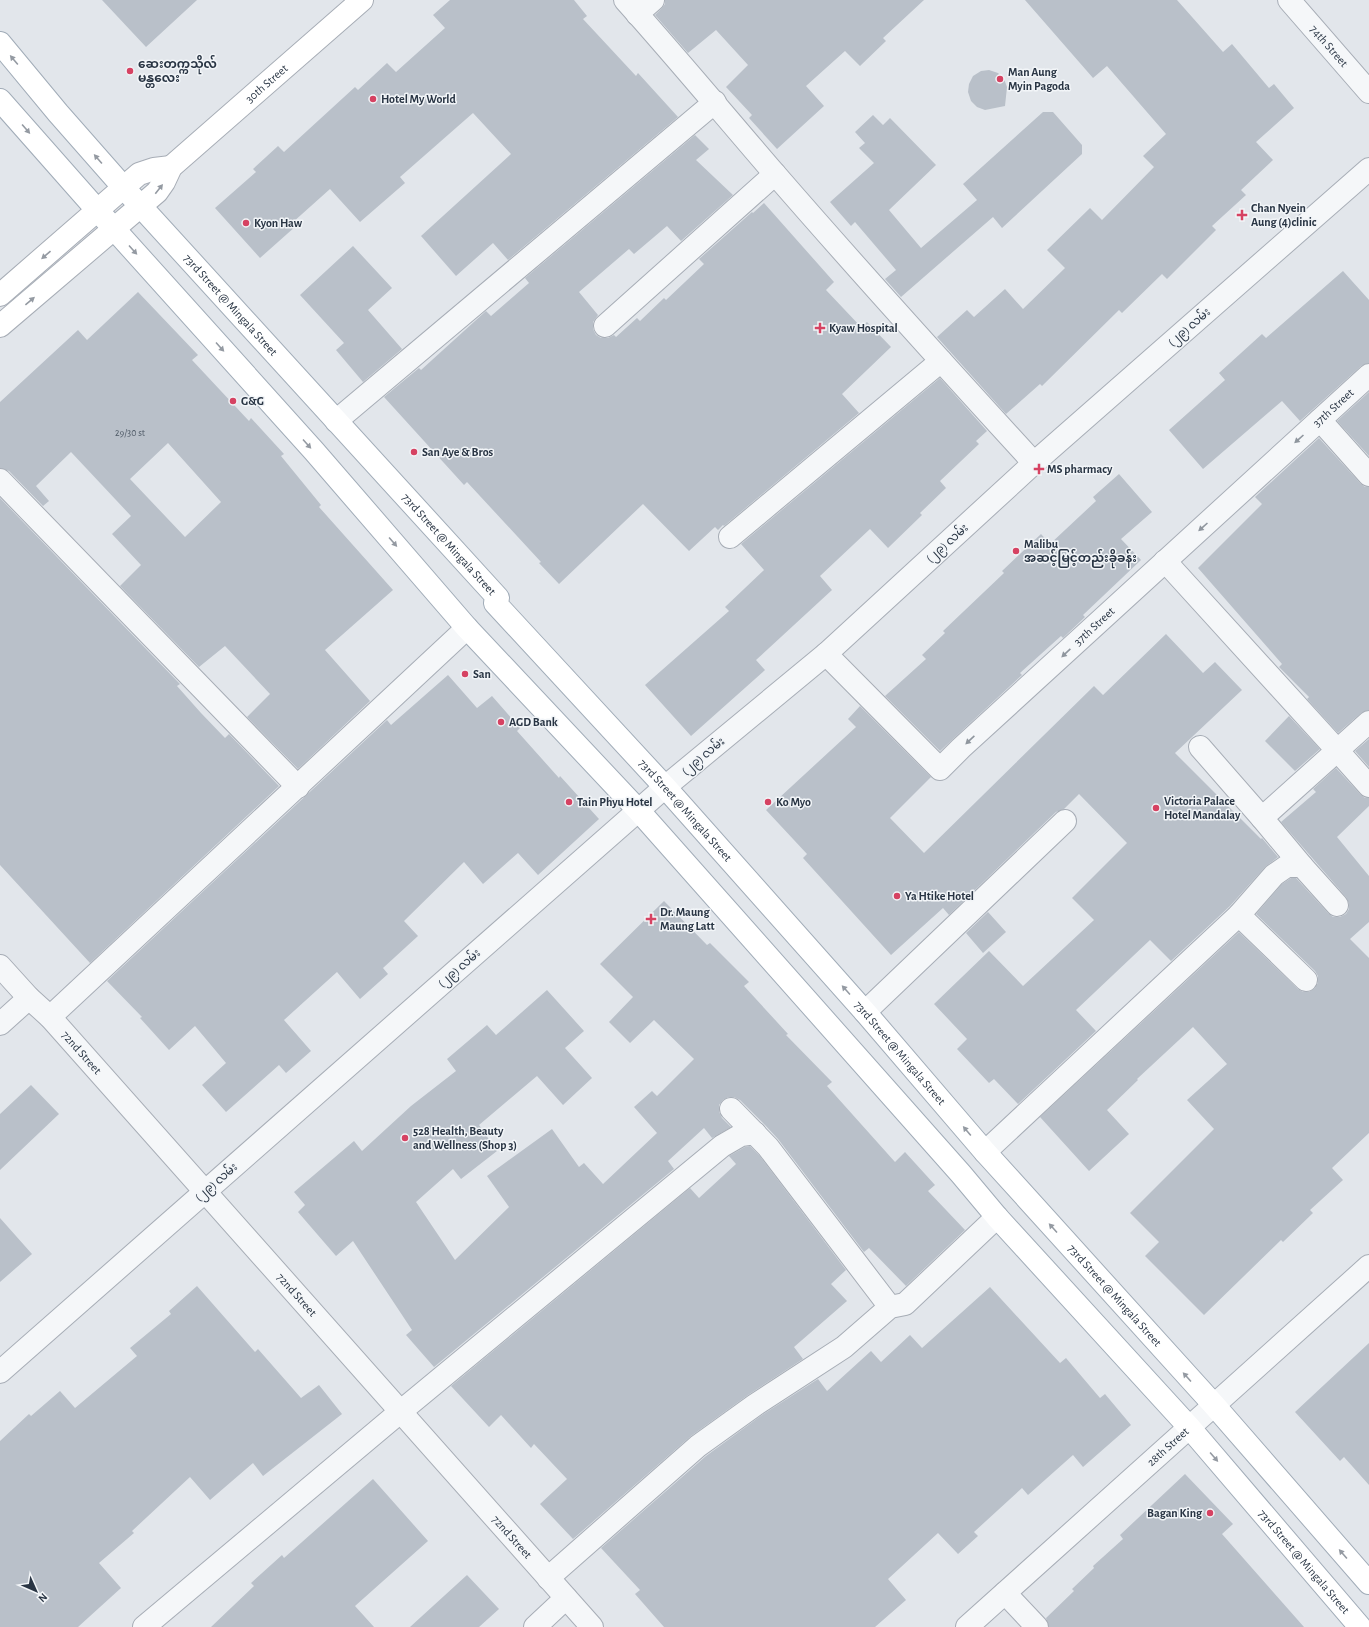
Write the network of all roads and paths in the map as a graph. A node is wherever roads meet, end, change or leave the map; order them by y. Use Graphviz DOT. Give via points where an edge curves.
graph roads {
  1 [pos="362,0"];
  2 [pos="1289,0"];
  3 [pos="638,4"];
  4 [pos="0,43"];
  5 [pos="1369,92"];
  6 [pos="0,100"];
  7 [pos="715,102"];
  8 [pos="171,167"];
  9 [pos="1369,169"];
  10 [pos="775,174"];
  11 [pos="124,188"];
  12 [pos="141,206"];
  13 [pos="98,211"];
  14 [pos="114,230"];
  15 [pos="0,295"];
  16 [pos="0,326"];
  17 [pos="605,326"];
  18 [pos="941,361"];
  19 [pos="1369,375"];
  20 [pos="1320,420"];
  21 [pos="336,421"];
  22 [pos="1034,463"];
  23 [pos="1369,475"];
  24 [pos="0,480"];
  25 [pos="730,537"];
  26 [pos="1165,562"];
  27 [pos="466,628"];
  28 [pos="826,654"];
  29 [pos="1369,722"];
  30 [pos="1200,747"];
  31 [pos="1338,750"];
  32 [pos="1369,786"];
  33 [pos="298,787"];
  34 [pos="665,787"];
  35 [pos="639,811"];
  36 [pos="1262,818"];
  37 [pos="1065,821"];
  38 [pos="1302,866"];
  39 [pos="1337,905"];
  40 [pos="1239,915"];
  41 [pos="0,966"];
  42 [pos="1306,980"];
  43 [pos="29,998"];
  44 [pos="865,1012"];
  45 [pos="50,1017"];
  46 [pos="0,1024"];
  47 [pos="731,1109"];
  48 [pos="755,1133"];
  49 [pos="985,1152"];
  50 [pos="205,1192"];
  51 [pos="997,1217"];
  52 [pos="1369,1266"];
  53 [pos="890,1307"];
  54 [pos="0,1372"];
  55 [pos="1214,1405"];
  56 [pos="400,1412"];
  57 [pos="1189,1427"];
  58 [pos="548,1578"];
  59 [pos="1369,1583"];
  60 [pos="1005,1593"];
  61 [pos="566,1598"];
  62 [pos="144,1627"];
  63 [pos="534,1627"];
  64 [pos="592,1627"];
  65 [pos="967,1627"];
  66 [pos="1037,1627"];
  67 [pos="1360,1627"];
  1 -- 8 [label="main road, 30th Street"];
  2 -- 5 [label="street, 74th Street"];
  3 -- 7 [label="street" via="690,75"];
  11 -- 4 [label="main road, 73rd Street @ Mingala Street, one-way"];
  6 -- 13 [label="main road, 73rd Street @ Mingala Street, one-way"];
  7 -- 10 [label="street"];
  7 -- 21 [label="street"];
  8 -- 11 [label="main road" via="140,174"];
  12 -- 8 [label="main road, 30th Street, one-way" via="157,192"];
  9 -- 22 [label="street, (၂၉) လမ်း"];
  10 -- 17 [label="street"];
  10 -- 18 [label="street"];
  11 -- 12 [label="main road, 73rd Street @ Mingala Street"];
  11 -- 13 [label="main road"];
  12 -- 14 [label="main road, 30th Street"];
  12 -- 21 [label="main road, 73rd Street @ Mingala Street"];
  13 -- 14 [label="main road, 73rd Street @ Mingala Street"];
  13 -- 15 [label="main road, one-way"];
  16 -- 14 [label="main road, 30th Street, one-way"];
  14 -- 27 [label="main road, 73rd Street @ Mingala Street, one-way" via="314,451"];
  18 -- 22 [label="street"];
  18 -- 25 [label="street"];
  19 -- 20 [label="street, 37th Street"];
  20 -- 23 [label="street"];
  20 -- 26 [label="street, 37th Street, one-way"];
  21 -- 34 [label="main road, 73rd Street @ Mingala Street" via="498,598 495,603"];
  22 -- 28 [label="street, (၂၉) လမ်း"];
  24 -- 33 [label="street"];
  26 -- 28 [label="street, 37th Street, one-way" via="940,769"];
  26 -- 31 [label="street"];
  27 -- 33 [label="street"];
  27 -- 35 [label="main road, 73rd Street @ Mingala Street"];
  28 -- 34 [label="street, (၂၉) လမ်း"];
  29 -- 31 [label="street"];
  30 -- 36 [label="street"];
  31 -- 32 [label="street"];
  31 -- 36 [label="street"];
  33 -- 45 [label="street"];
  34 -- 35 [label="street, (၂၉) လမ်း"];
  44 -- 34 [label="main road, 73rd Street @ Mingala Street, one-way"];
  35 -- 50 [label="street, (၂၉) လမ်း"];
  35 -- 51 [label="main road, 73rd Street @ Mingala Street"];
  36 -- 38 [label="street"];
  37 -- 44 [label="street"];
  38 -- 39 [label="street"];
  38 -- 40 [label="street" via="1287,866 1274,875"];
  40 -- 42 [label="street"];
  40 -- 49 [label="street"];
  41 -- 43 [label="street, 72nd Street"];
  43 -- 45 [label="street, 72nd Street"];
  43 -- 46 [label="street"];
  49 -- 44 [label="main road, 73rd Street @ Mingala Street, one-way"];
  45 -- 50 [label="street, 72nd Street"];
  47 -- 48 [label="street"];
  48 -- 53 [label="street"];
  48 -- 56 [label="street" via="741,1135 722,1146"];
  55 -- 49 [label="main road, 73rd Street @ Mingala Street, one-way"];
  50 -- 54 [label="street, (၂၉) လမ်း"];
  50 -- 56 [label="street, 72nd Street"];
  51 -- 53 [label="street" via="905,1304"];
  51 -- 57 [label="main road, 73rd Street @ Mingala Street"];
  52 -- 55 [label="street, 28th Street"];
  53 -- 58 [label="street" via="844,1347 698,1446"];
  55 -- 57 [label="street, 28th Street"];
  59 -- 55 [label="main road, 73rd Street @ Mingala Street, one-way"];
  56 -- 58 [label="street, 72nd Street"];
  56 -- 62 [label="street"];
  57 -- 60 [label="street, 28th Street"];
  57 -- 67 [label="main road, 73rd Street @ Mingala Street, one-way"];
  58 -- 61 [label="street, 72nd Street"];
  60 -- 65 [label="street, 28th Street"];
  60 -- 66 [label="street"];
  61 -- 63 [label="street"];
  61 -- 64 [label="street, 72nd Street"];
}
